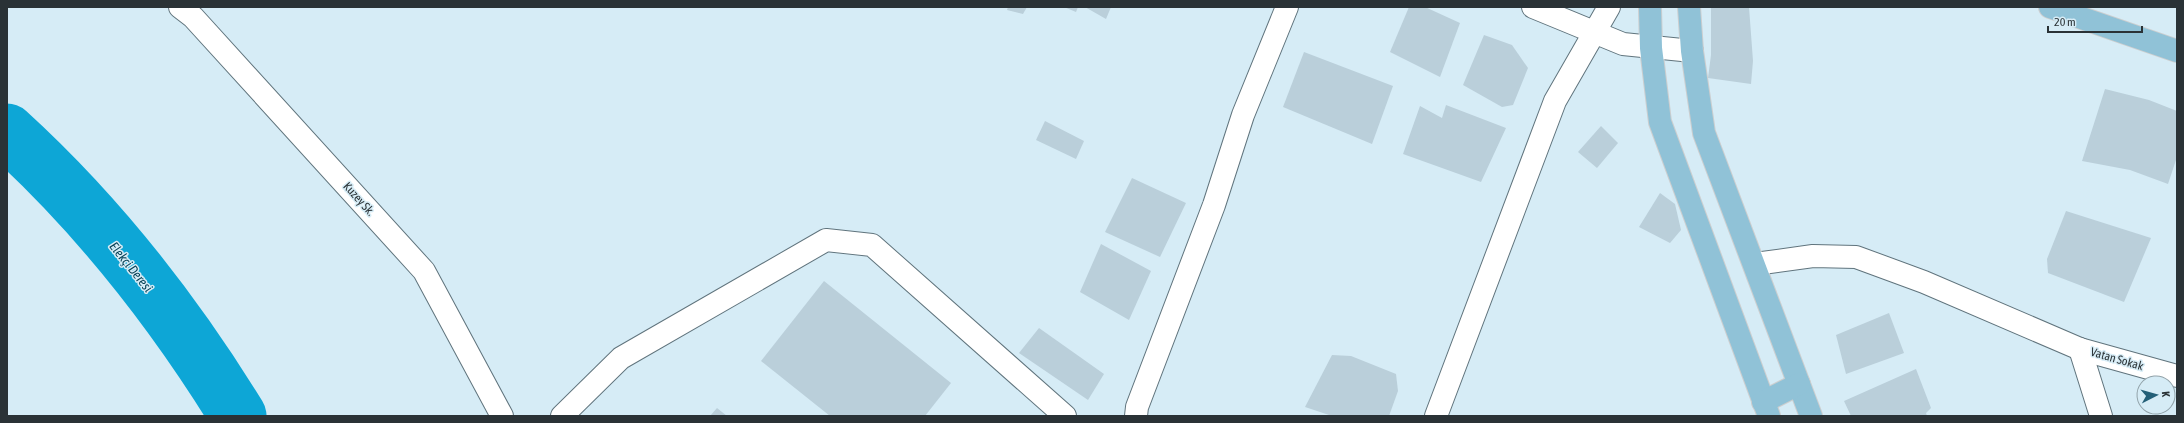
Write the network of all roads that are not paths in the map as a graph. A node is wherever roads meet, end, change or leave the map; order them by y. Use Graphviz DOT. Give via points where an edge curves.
graph roads {
  1 [pos="180,7"];
  2 [pos="1288,7"];
  3 [pos="1533,7"];
  4 [pos="1609,7"];
  5 [pos="1650,7"];
  6 [pos="1689,7"];
  7 [pos="2050,7"];
  8 [pos="1593,32"];
  9 [pos="1651,48"];
  10 [pos="1692,51"];
  11 [pos="2177,51"];
  12 [pos="1754,264"];
  13 [pos="2080,349"];
  14 [pos="2177,376"];
  15 [pos="1799,384"];
  16 [pos="1766,409"];
  17 [pos="502,416"];
  18 [pos="562,416"];
  19 [pos="1065,416"];
  20 [pos="1136,416"];
  21 [pos="1436,416"];
  22 [pos="1811,416"];
  23 [pos="2101,416"];
  1 -- 17 [label="street, Kuzey Sk." via="193,17 424,271"];
  2 -- 20 [label="street" via="1243,115 1214,205 1137,407"];
  3 -- 8 [label="street"];
  4 -- 8 [label="street"];
  5 -- 9 [label="main road"];
  6 -- 10 [label="main road"];
  7 -- 11 [label="main road"];
  8 -- 9 [label="street" via="1623,44"];
  8 -- 21 [label="street" via="1554,101"];
  9 -- 10 [label="street"];
  9 -- 16 [label="main road" via="1660,122"];
  10 -- 12 [label="main road" via="1704,133"];
  12 -- 13 [label="street, Vatan Sokak" via="1813,256 1856,257 1924,282"];
  12 -- 15 [label="main road"];
  13 -- 14 [label="street, Vatan Sokak"];
  13 -- 23 [label="street"];
  15 -- 16 [label="main road"];
  15 -- 22 [label="main road"];
  18 -- 19 [label="street" via="621,358 826,240 872,245"];
}
